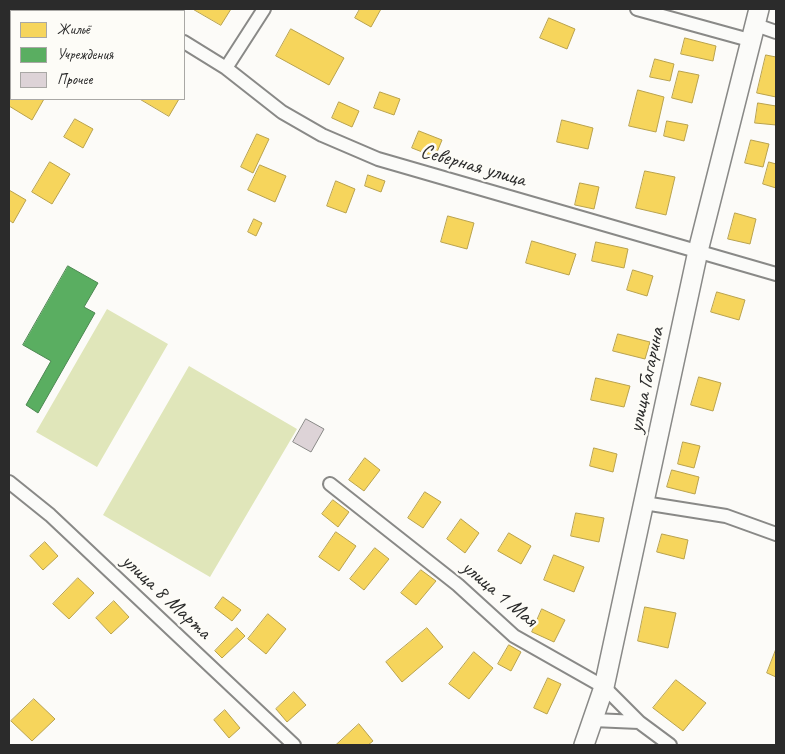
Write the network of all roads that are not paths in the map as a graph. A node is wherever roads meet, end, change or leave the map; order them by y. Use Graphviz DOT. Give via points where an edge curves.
graph roads {
  1 [pos="264,9"];
  2 [pos="638,9"];
  3 [pos="756,25"];
  4 [pos="776,32"];
  5 [pos="185,43"];
  6 [pos="226,68"];
  7 [pos="698,251"];
  8 [pos="776,274"];
  9 [pos="9,482"];
  10 [pos="330,484"];
  11 [pos="644,503"];
  12 [pos="776,534"];
  13 [pos="604,687"];
  14 [pos="593,720"];
  15 [pos="639,722"];
  16 [pos="294,745"];
  17 [pos="584,745"];
  18 [pos="670,745"];
  1 -- 6 [label="street"];
  2 -- 3 [label="street"];
  3 -- 4 [label="street"];
  3 -- 7 [label="street, улица Гагарина"];
  5 -- 6 [label="street, Северная улица"];
  6 -- 7 [label="street, Северная улица" via="282,112 322,135 378,159"];
  7 -- 8 [label="street, Северная улица"];
  7 -- 11 [label="street, улица Гагарина"];
  9 -- 16 [label="street, улица 8 Марта" via="50,515"];
  10 -- 13 [label="street, улица 1 Мая" via="458,585 514,636"];
  11 -- 12 [label="street" via="726,516"];
  11 -- 13 [label="street, улица Гагарина"];
  13 -- 14 [label="street, улица Гагарина"];
  13 -- 15 [label="street, улица 1 Мая"];
  14 -- 15 [label="street"];
  14 -- 17 [label="street, улица Гагарина"];
  15 -- 18 [label="street, улица 1 Мая"];
}
